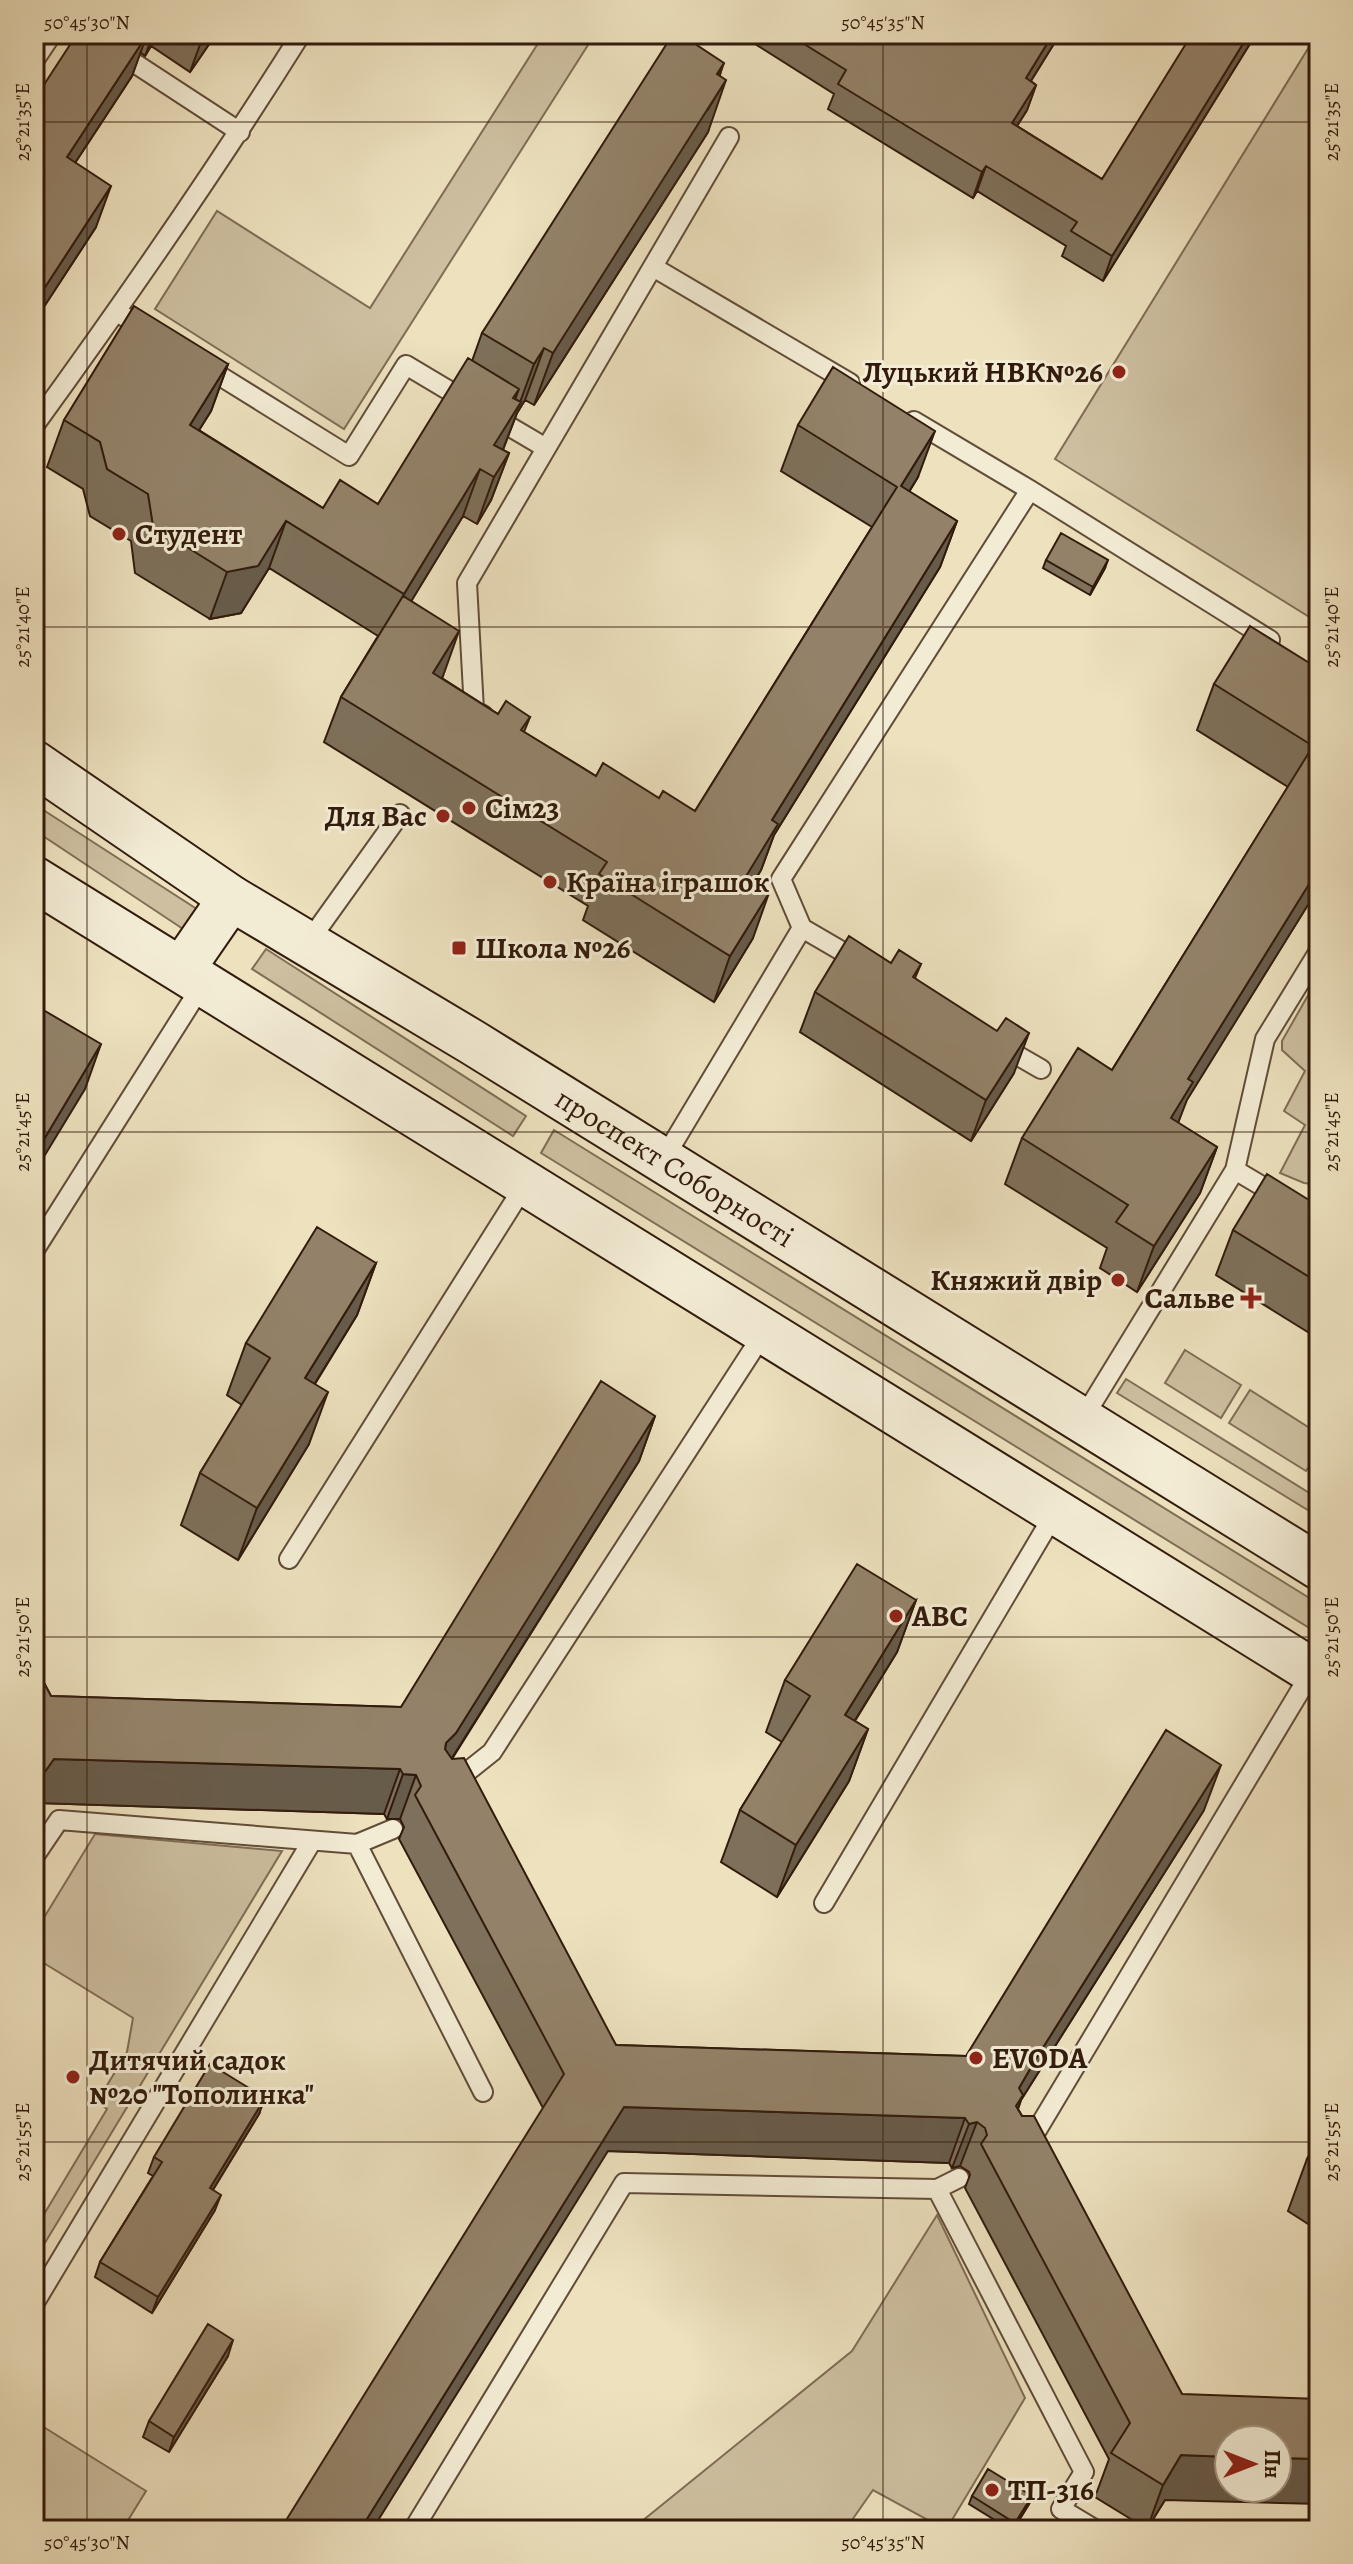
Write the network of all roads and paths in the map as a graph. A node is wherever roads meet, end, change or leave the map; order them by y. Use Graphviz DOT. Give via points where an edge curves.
graph roads {
  1 [pos="52,34"];
  2 [pos="90,34"];
  3 [pos="301,34"];
  4 [pos="34,61"];
  5 [pos="240,132"];
  6 [pos="729,137"];
  7 [pos="653,267"];
  8 [pos="117,312"];
  9 [pos="169,344"];
  10 [pos="195,360"];
  11 [pos="869,394"];
  12 [pos="896,410"];
  13 [pos="34,426"];
  14 [pos="546,448"];
  15 [pos="1030,490"];
  16 [pos="1280,646"];
  17 [pos="500,725"];
  18 [pos="34,763"];
  19 [pos="400,814"];
  20 [pos="34,879"];
  21 [pos="231,898"];
  22 [pos="802,928"];
  23 [pos="307,944"];
  24 [pos="1319,951"];
  25 [pos="882,975"];
  26 [pos="193,976"];
  27 [pos="988,1038"];
  28 [pos="1041,1069"];
  29 [pos="663,1160"];
  30 [pos="1235,1170"];
  31 [pos="526,1183"];
  32 [pos="1319,1220"];
  33 [pos="34,1251"];
  34 [pos="765,1331"];
  35 [pos="1082,1420"];
  36 [pos="1056,1511"];
  37 [pos="289,1559"];
  38 [pos="1319,1567"];
  39 [pos="1316,1673"];
  40 [pos="441,1792"];
  41 [pos="393,1829"];
  42 [pos="312,1841"];
  43 [pos="357,1844"];
  44 [pos="34,1857"];
  45 [pos="824,1903"];
  46 [pos="483,2092"];
  47 [pos="1012,2150"];
  48 [pos="959,2178"];
  49 [pos="937,2189"];
  50 [pos="34,2304"];
  51 [pos="413,2530"];
  52 [pos="1096,2530"];
  1 -- 4 [label="lane"];
  2 -- 5 [label="lane"];
  3 -- 5 [label="lane"];
  5 -- 8 [label="lane"];
  6 -- 7 [label="lane"];
  7 -- 11 [label="lane"];
  7 -- 14 [label="lane"];
  8 -- 9 [label="lane"];
  8 -- 13 [label="lane"];
  10 -- 14 [label="lane" via="349,456 406,365"];
  12 -- 15 [label="lane"];
  14 -- 17 [label="lane" via="467,583 474,710"];
  15 -- 16 [label="lane"];
  15 -- 22 [label="lane" via="781,879"];
  18 -- 21 [label="main road, проспект Соборності"];
  19 -- 23 [label="lane"];
  20 -- 26 [label="main road"];
  21 -- 23 [label="main road, проспект Соборності"];
  21 -- 26 [label="main road"];
  22 -- 25 [label="lane"];
  22 -- 29 [label="lane"];
  23 -- 29 [label="main road, проспект Соборності"];
  24 -- 30 [label="lane" via="1265,1039"];
  26 -- 31 [label="main road"];
  26 -- 33 [label="lane"];
  27 -- 28 [label="lane"];
  29 -- 35 [label="main road, проспект Соборності"];
  30 -- 32 [label="lane"];
  30 -- 35 [label="lane"];
  31 -- 34 [label="main road"];
  31 -- 37 [label="lane"];
  34 -- 36 [label="main road"];
  34 -- 40 [label="lane" via="492,1752"];
  35 -- 38 [label="main road, проспект Соборності"];
  36 -- 39 [label="main road"];
  36 -- 45 [label="lane"];
  39 -- 47 [label="lane" via="1031,2140"];
  41 -- 43 [label="lane"];
  42 -- 43 [label="lane"];
  42 -- 44 [label="lane" via="59,1820"];
  42 -- 50 [label="lane"];
  43 -- 46 [label="lane"];
  48 -- 49 [label="lane"];
  49 -- 51 [label="lane" via="624,2183"];
  49 -- 52 [label="lane" via="1084,2472 1061,2509"];
}
